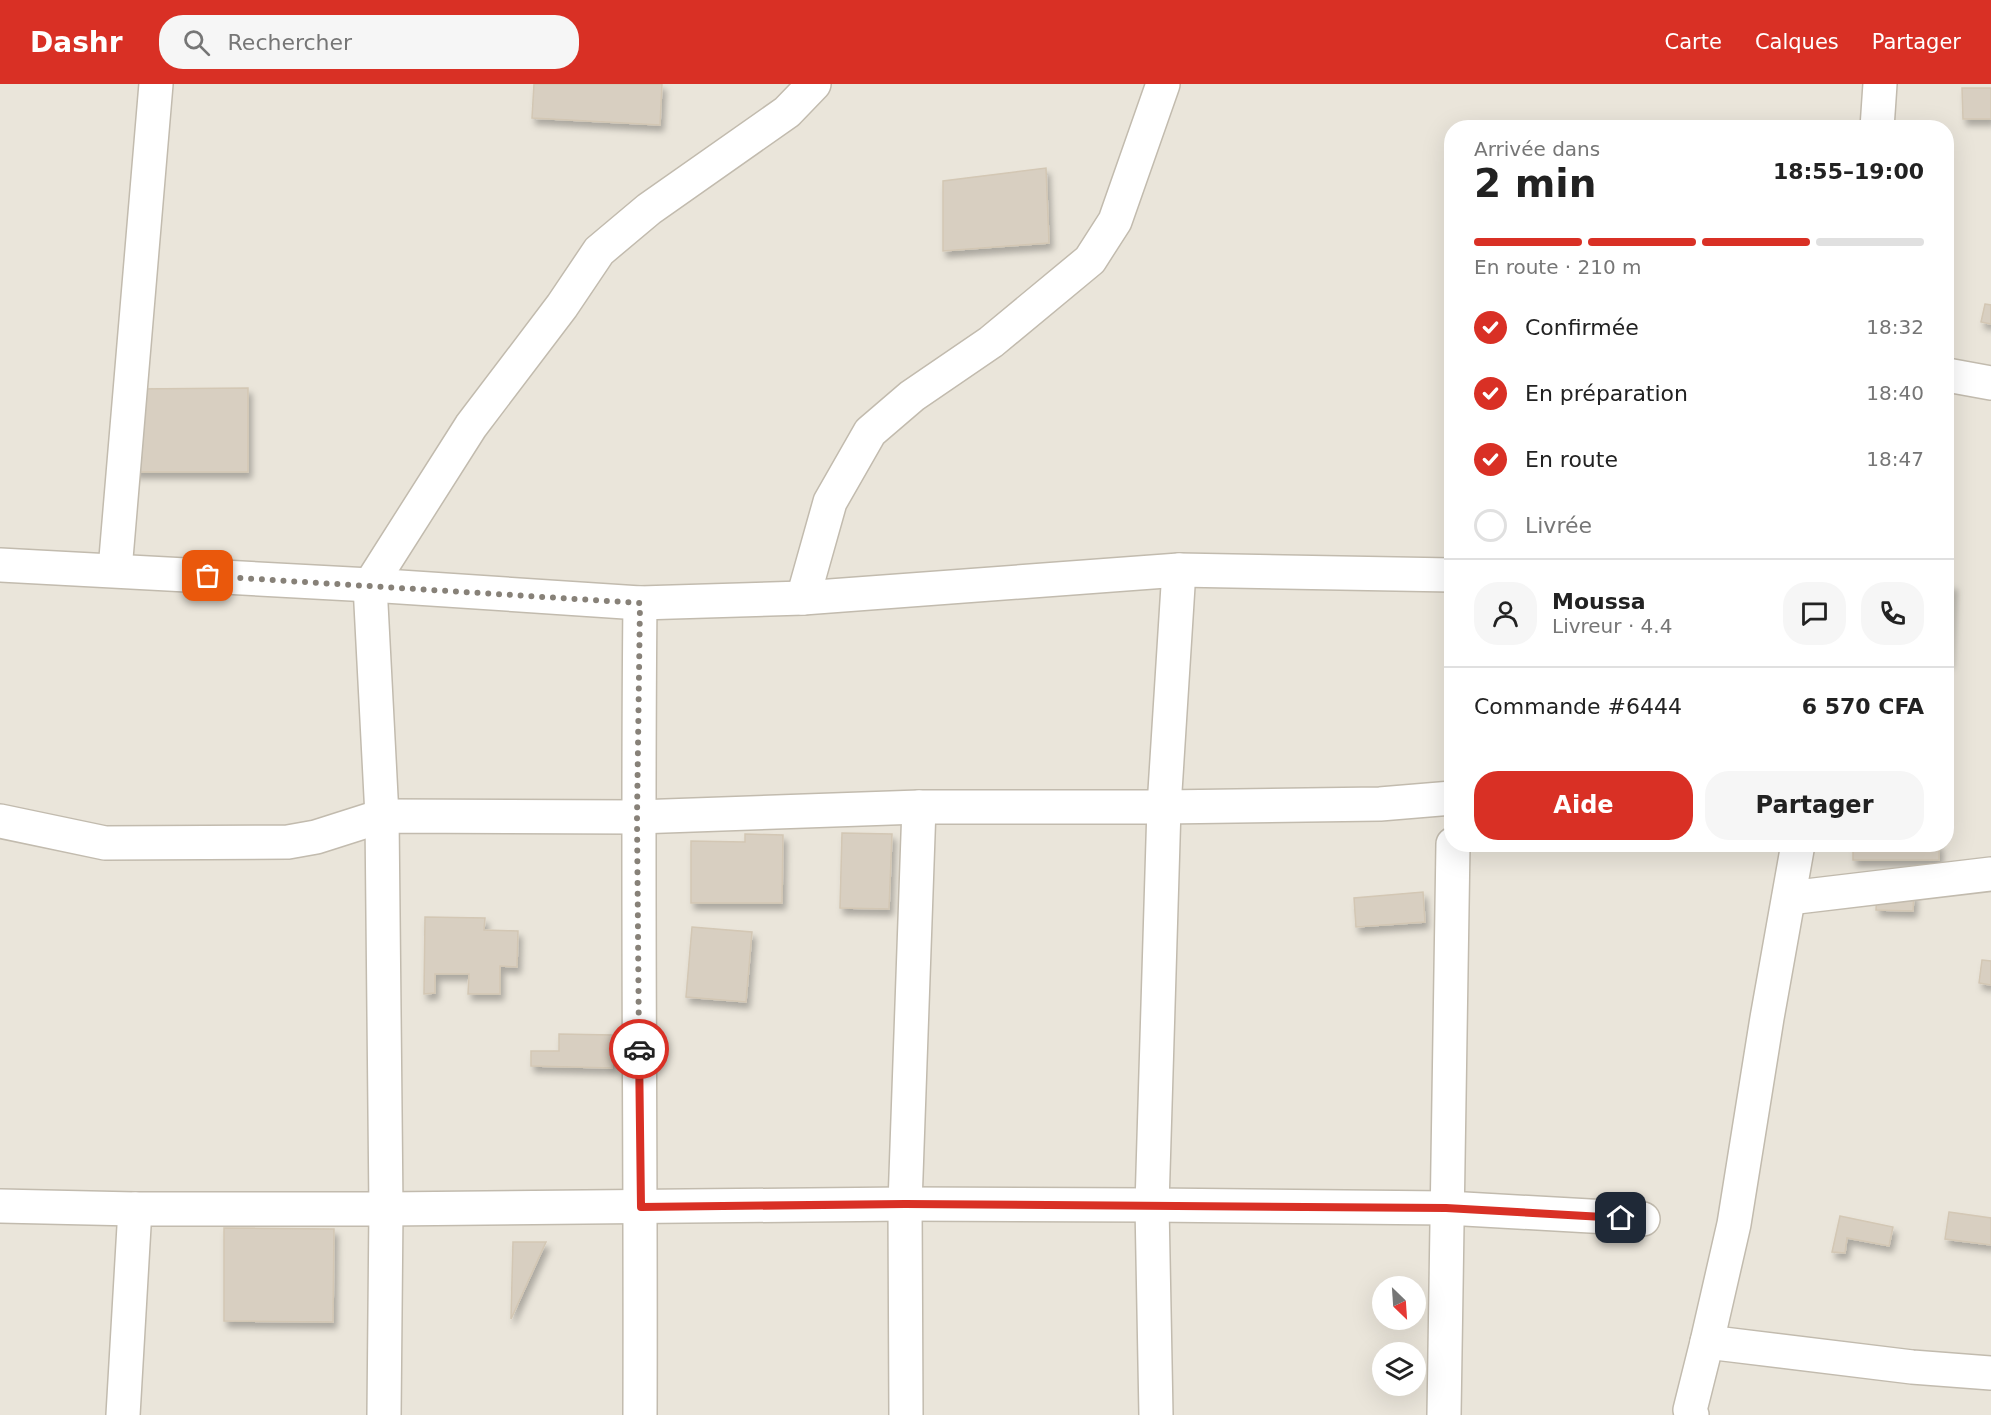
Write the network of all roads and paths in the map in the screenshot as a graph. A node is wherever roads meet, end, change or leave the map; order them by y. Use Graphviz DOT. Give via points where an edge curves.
graph roads {
  1 [pos="156,84"];
  2 [pos="814,84"];
  3 [pos="1163,84"];
  4 [pos="1880,84"];
  5 [pos="1878,120"];
  6 [pos="1954,376"];
  7 [pos="1991,383"];
  8 [pos="0,565"];
  9 [pos="115,570"];
  10 [pos="1179,570"];
  11 [pos="1444,575"];
  12 [pos="370,585"];
  13 [pos="803,598"];
  14 [pos="640,603"];
  15 [pos="1444,799"];
  16 [pos="919,807"];
  17 [pos="1164,807"];
  18 [pos="382,816"];
  19 [pos="637,817"];
  20 [pos="0,821"];
  21 [pos="1453,852"];
  22 [pos="1797,852"];
  23 [pos="1991,874"];
  24 [pos="1789,898"];
  25 [pos="905,1204"];
  26 [pos="1152,1205"];
  27 [pos="0,1206"];
  28 [pos="641,1207"];
  29 [pos="1446,1208"];
  30 [pos="135,1209"];
  31 [pos="386,1209"];
  32 [pos="1643,1219"];
  33 [pos="1707,1342"];
  34 [pos="1991,1373"];
  35 [pos="1690,1413"];
  36 [pos="123,1415"];
  37 [pos="384,1415"];
  38 [pos="640,1415"];
  39 [pos="906,1415"];
  40 [pos="1156,1415"];
  41 [pos="1444,1415"];
  1 -- 9 [label="street"];
  2 -- 12 [label="street" via="787,112 649,209 599,251 471,426"];
  3 -- 13 [label="street" via="1115,221 1090,260 991,342 912,396 870,432 830,502"];
  4 -- 5 [label="street"];
  6 -- 7 [label="street"];
  8 -- 9 [label="street"];
  9 -- 12 [label="street"];
  10 -- 11 [label="street"];
  10 -- 13 [label="street"];
  10 -- 17 [label="street"];
  12 -- 14 [label="street"];
  12 -- 18 [label="street"];
  13 -- 14 [label="street"];
  14 -- 19 [label="street"];
  15 -- 17 [label="street" via="1380,804"];
  16 -- 17 [label="street"];
  16 -- 19 [label="street"];
  16 -- 25 [label="street"];
  17 -- 26 [label="street"];
  18 -- 19 [label="street"];
  18 -- 20 [label="street" via="316,837 276,842 105,843"];
  18 -- 31 [label="street"];
  19 -- 28 [label="street"];
  21 -- 29 [label="street"];
  22 -- 24 [label="street"];
  23 -- 24 [label="street"];
  24 -- 33 [label="street" via="1734,1224"];
  25 -- 26 [label="street"];
  25 -- 28 [label="street"];
  25 -- 39 [label="street"];
  26 -- 29 [label="street"];
  26 -- 40 [label="street"];
  27 -- 30 [label="street"];
  28 -- 31 [label="street"];
  28 -- 38 [label="street"];
  29 -- 32 [label="street"];
  29 -- 41 [label="street"];
  30 -- 31 [label="street"];
  30 -- 36 [label="street"];
  31 -- 37 [label="street"];
  33 -- 34 [label="street"];
  33 -- 35 [label="street"];
}
